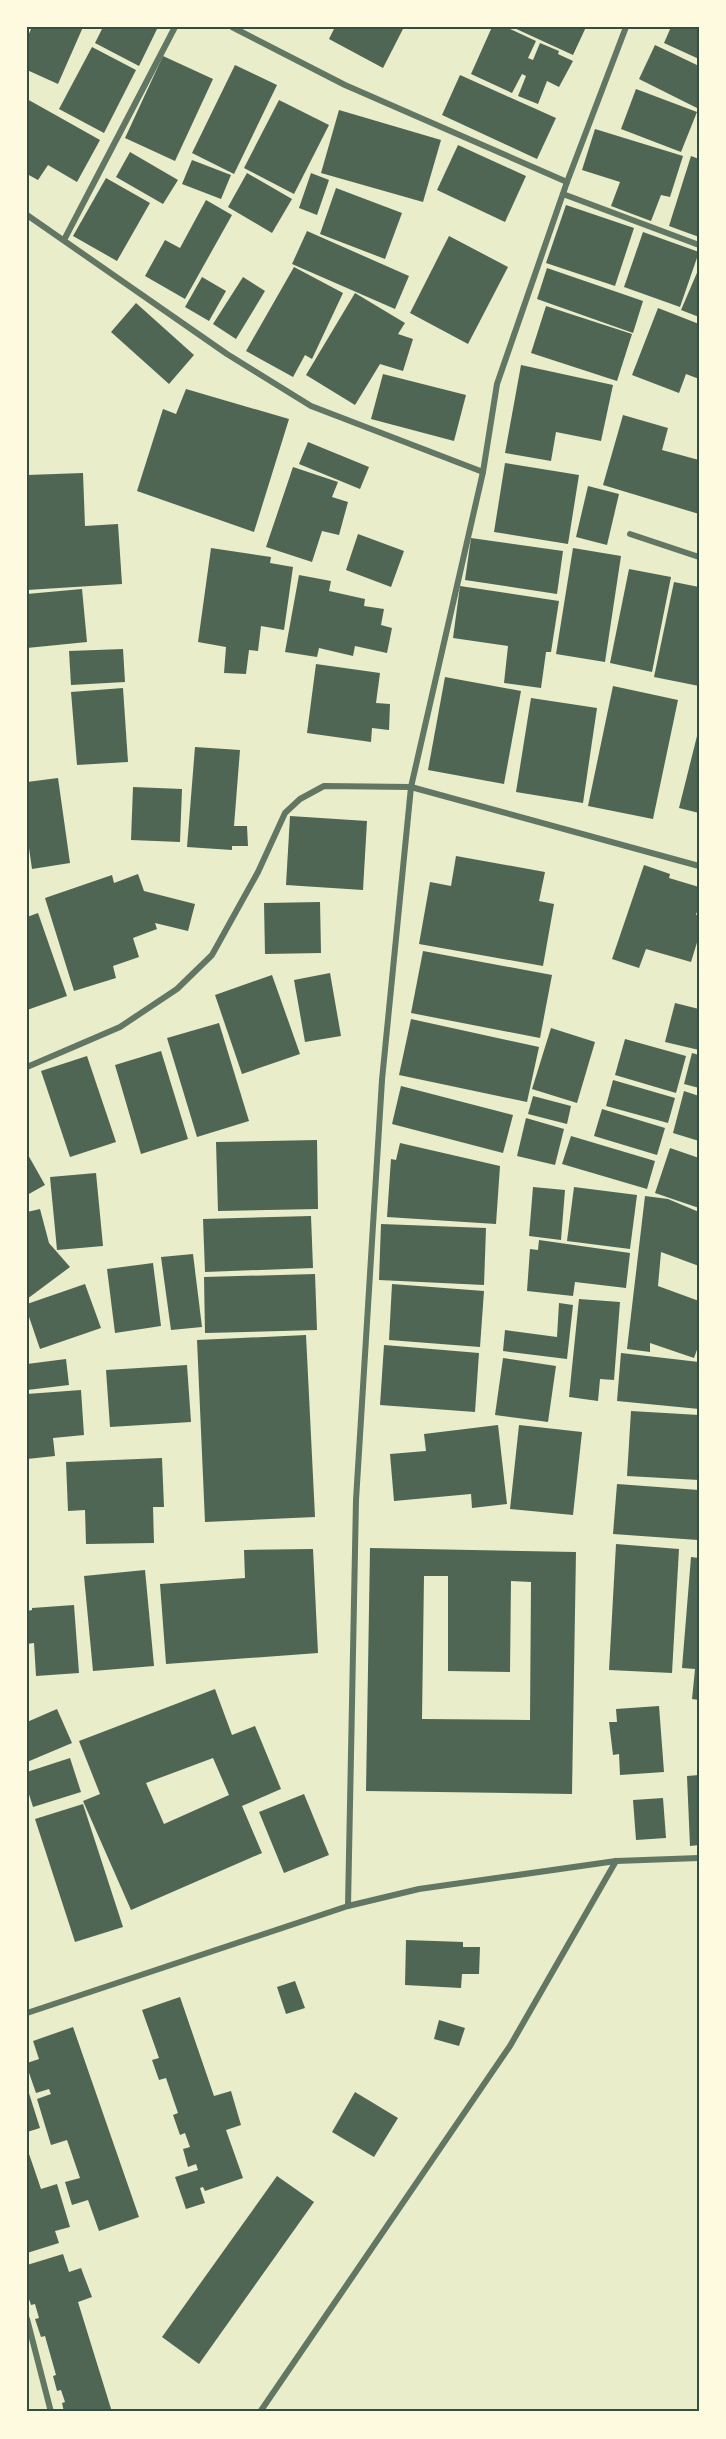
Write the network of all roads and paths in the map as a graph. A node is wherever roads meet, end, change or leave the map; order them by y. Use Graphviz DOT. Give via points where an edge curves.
graph roads {
  1 [pos="175,27"];
  2 [pos="232,27"];
  3 [pos="626,27"];
  4 [pos="567,182"];
  5 [pos="563,194"];
  6 [pos="27,215"];
  7 [pos="64,240"];
  8 [pos="699,245"];
  9 [pos="483,472"];
  10 [pos="630,534"];
  11 [pos="699,557"];
  12 [pos="411,787"];
  13 [pos="699,866"];
  14 [pos="27,1067"];
  15 [pos="699,1858"];
  16 [pos="615,1861"];
  17 [pos="348,1906"];
  18 [pos="27,2013"];
  19 [pos="27,2319"];
  20 [pos="51,2412"];
  21 [pos="260,2412"];
  1 -- 7 [label="street"];
  2 -- 4 [label="street" via="345,85"];
  3 -- 4 [label="street"];
  4 -- 5 [label="street"];
  5 -- 8 [label="street"];
  5 -- 9 [label="street" via="497,384"];
  6 -- 7 [label="street"];
  7 -- 9 [label="street" via="227,354 311,406"];
  9 -- 12 [label="street"];
  10 -- 11 [label="street"];
  12 -- 13 [label="street"];
  12 -- 14 [label="street" via="324,786 300,799 285,813 258,873 212,956 177,989 120,1027"];
  12 -- 17 [label="street" via="382,1080 356,1500"];
  15 -- 16 [label="street"];
  16 -- 17 [label="street" via="419,1889"];
  16 -- 21 [label="street" via="510,2046"];
  17 -- 18 [label="street"];
  19 -- 20 [label="street"];
}
